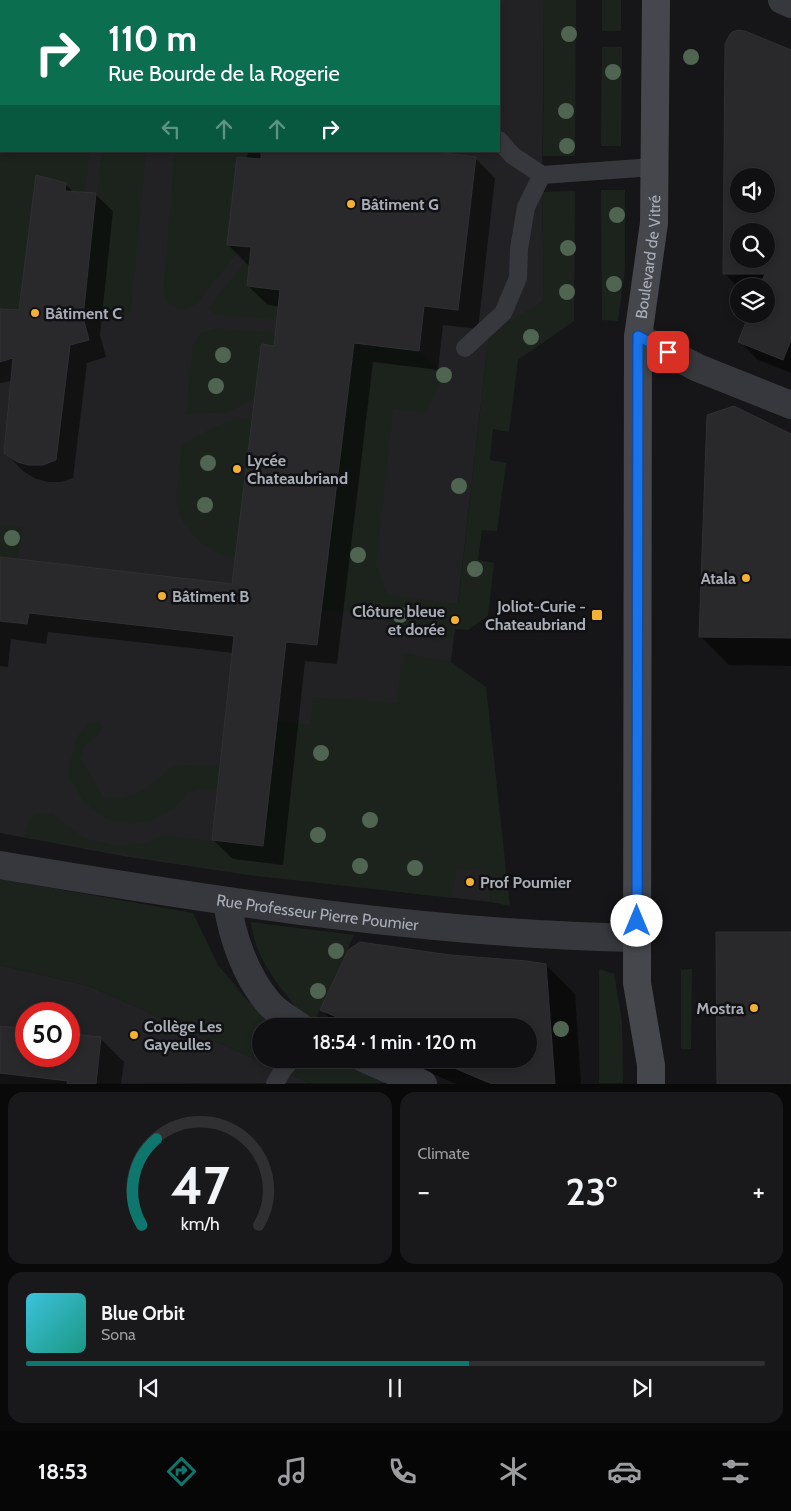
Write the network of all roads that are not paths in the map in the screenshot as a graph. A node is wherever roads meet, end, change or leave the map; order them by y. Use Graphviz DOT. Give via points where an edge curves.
graph roads {
  1 [pos="656,0"];
  2 [pos="782,0"];
  3 [pos="791,4"];
  4 [pos="500,141"];
  5 [pos="654,167"];
  6 [pos="542,175"];
  7 [pos="638,336"];
  8 [pos="465,348"];
  9 [pos="791,405"];
  10 [pos="0,865"];
  11 [pos="227,902"];
  12 [pos="637,938"];
  13 [pos="289,1018"];
  14 [pos="284,1068"];
  15 [pos="386,1068"];
  16 [pos="275,1084"];
  17 [pos="423,1084"];
  18 [pos="651,1084"];
  1 -- 5 [label="main road, Boulevard de Vitré"];
  2 -- 3 [label="street"];
  4 -- 6 [label="lane" via="512,155"];
  5 -- 6 [label="lane"];
  5 -- 7 [label="main road, Boulevard de Vitré" via="654,223"];
  6 -- 8 [label="lane" via="526,207 518,278 504,313"];
  7 -- 9 [label="street" via="698,368"];
  7 -- 12 [label="main road, Boulevard de Vitré"];
  10 -- 11 [label="street, Rue Professeur Pierre Poumier"];
  11 -- 12 [label="street, Rue Professeur Pierre Poumier" via="394,923"];
  11 -- 13 [label="street" via="238,946 252,979 269,1003"];
  12 -- 18 [label="main road, Boulevard de Vitré" via="637,984 651,1065"];
  14 -- 16 [label="lane"];
  15 -- 17 [label="street"];
}
